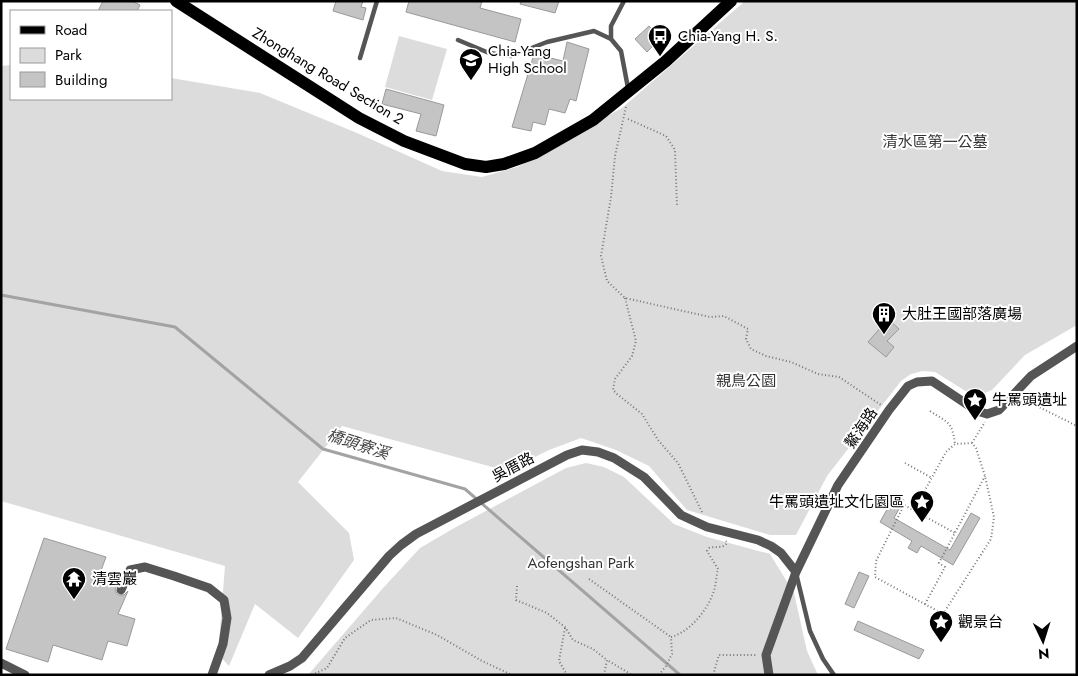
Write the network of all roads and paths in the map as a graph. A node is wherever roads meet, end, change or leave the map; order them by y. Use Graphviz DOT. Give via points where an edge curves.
graph roads {
  1 [pos="176,1"];
  2 [pos="377,1"];
  3 [pos="624,1"];
  4 [pos="731,1"];
  5 [pos="611,39"];
  6 [pos="458,40"];
  7 [pos="360,58"];
  8 [pos="629,92"];
  9 [pos="628,119"];
  10 [pos="677,206"];
  11 [pos="625,298"];
  12 [pos="1077,346"];
  13 [pos="1014,395"];
  14 [pos="889,410"];
  15 [pos="1000,410"];
  16 [pos="930,411"];
  17 [pos="1077,426"];
  18 [pos="972,443"];
  19 [pos="955,444"];
  20 [pos="905,463"];
  21 [pos="985,476"];
  22 [pos="932,478"];
  23 [pos="914,510"];
  24 [pos="707,527"];
  25 [pos="955,534"];
  26 [pos="725,539"];
  27 [pos="796,572"];
  28 [pos="589,578"];
  29 [pos="516,586"];
  30 [pos="121,590"];
  31 [pos="925,604"];
  32 [pos="565,627"];
  33 [pos="671,637"];
  34 [pos="766,655"];
  35 [pos="607,660"];
  36 [pos="1,663"];
  37 [pos="25,675"];
  38 [pos="212,675"];
  39 [pos="269,675"];
  40 [pos="312,675"];
  41 [pos="512,675"];
  42 [pos="567,675"];
  43 [pos="604,675"];
  44 [pos="632,675"];
  45 [pos="659,675"];
  46 [pos="714,675"];
  47 [pos="769,675"];
  48 [pos="834,675"];
  1 -- 8 [label="main road, Zhonghang Road Section 2" via="359,118 404,141 465,164 486,167 535,153 593,120"];
  2 -- 7 [label="lane"];
  3 -- 5 [label="lane" via="611,26"];
  4 -- 8 [label="main road, Zhonghang Road Section 2"];
  5 -- 6 [label="lane" via="594,31 547,42 511,56 489,53"];
  5 -- 8 [label="lane" via="621,51"];
  8 -- 11 [label="path" via="615,156 601,256 607,281"];
  9 -- 10 [label="path" via="666,136 675,150"];
  11 -- 14 [label="path" via="710,317 724,316 748,329 746,339 751,349 818,374 839,377"];
  11 -- 24 [label="path" via="636,341 632,356 615,379 613,390 642,414 678,463"];
  12 -- 13 [label="street" via="1031,376"];
  13 -- 15 [label="street"];
  13 -- 17 [label="path"];
  14 -- 15 [label="street, 鰲海路" via="908,386 932,381 978,411 987,414"];
  14 -- 27 [label="street, 鰲海路" via="838,485"];
  15 -- 18 [label="path" via="988,417"];
  16 -- 19 [label="path" via="951,425"];
  18 -- 19 [label="path"];
  18 -- 21 [label="path"];
  19 -- 22 [label="path" via="946,452"];
  20 -- 22 [label="path"];
  21 -- 25 [label="path"];
  21 -- 31 [label="path" via="994,517 991,539 943,614"];
  22 -- 23 [label="path"];
  23 -- 25 [label="path"];
  23 -- 31 [label="path" via="904,505 876,561 874,577"];
  24 -- 27 [label="street, 吳厝路" via="771,546"];
  24 -- 39 [label="street, 吳厝路" via="681,515 644,477 614,458 582,450 567,455 416,534 401,545 302,658"];
  25 -- 31 [label="path" via="939,563 945,567"];
  26 -- 33 [label="path" via="726,546 707,551 718,569 713,595 699,617 680,634"];
  27 -- 34 [label="street, 鰲海路"];
  27 -- 48 [label="lane" via="810,631"];
  28 -- 33 [label="path"];
  29 -- 32 [label="path" via="516,600 547,613"];
  30 -- 38 [label="street" via="130,570 145,567 209,588 224,600 227,618 223,644"];
  32 -- 35 [label="path" via="573,640"];
  32 -- 42 [label="path" via="558,661"];
  33 -- 45 [label="path" via="672,654"];
  34 -- 46 [label="path" via="719,655"];
  34 -- 47 [label="street, 鰲海路"];
  35 -- 43 [label="path"];
  35 -- 44 [label="path"];
  36 -- 37 [label="street"];
  40 -- 41 [label="path" via="326,668 345,638 371,620 396,618 437,635"];
}
